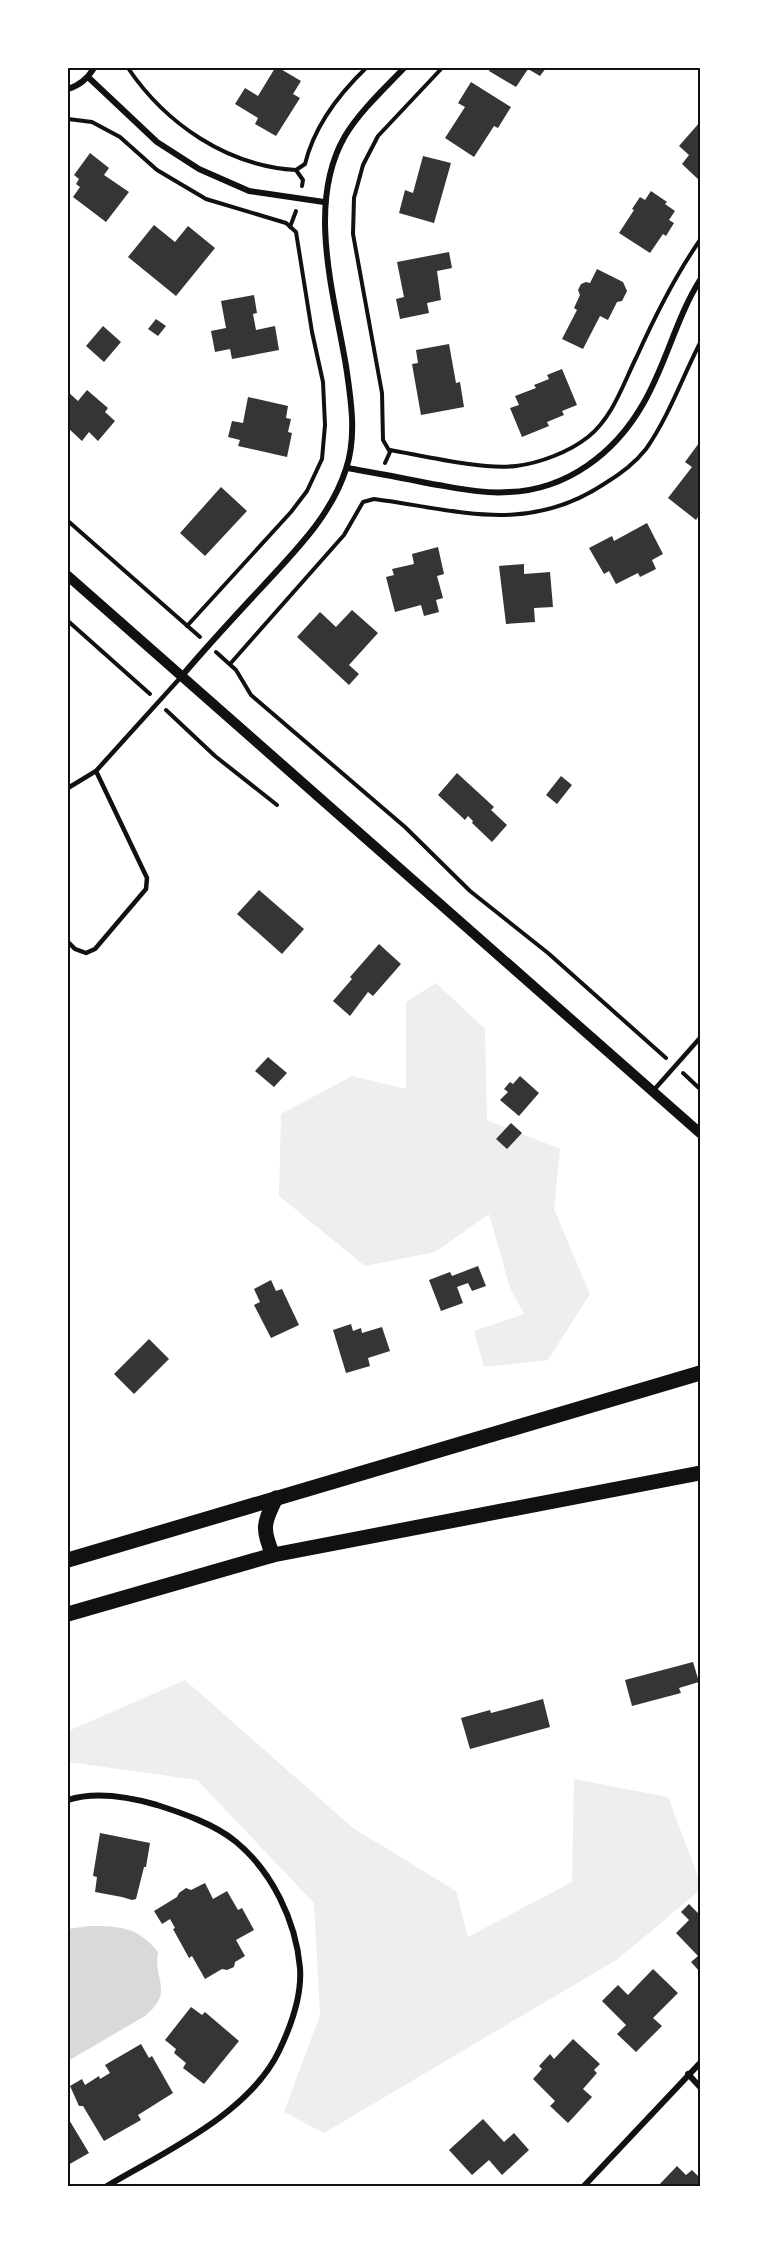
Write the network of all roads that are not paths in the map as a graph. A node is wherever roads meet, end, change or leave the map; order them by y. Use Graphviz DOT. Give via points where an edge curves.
graph roads {
  1 [pos="94,68"];
  2 [pos="404,68"];
  3 [pos="88,77"];
  4 [pos="68,89"];
  5 [pos="324,202"];
  6 [pos="700,280"];
  7 [pos="347,468"];
  8 [pos="68,576"];
  9 [pos="181,677"];
  10 [pos="96,771"];
  11 [pos="68,788"];
  12 [pos="68,942"];
  13 [pos="700,1038"];
  14 [pos="652,1091"];
  15 [pos="700,1133"];
  16 [pos="700,1373"];
  17 [pos="700,1473"];
  18 [pos="276,1498"];
  19 [pos="273,1555"];
  20 [pos="68,1560"];
  21 [pos="68,1614"];
  22 [pos="68,1800"];
  23 [pos="700,2063"];
  24 [pos="688,2074"];
  25 [pos="700,2087"];
  26 [pos="107,2187"];
  27 [pos="584,2187"];
  1 -- 3 [label="street"];
  2 -- 5 [label="street" via="345,136 330,168"];
  3 -- 4 [label="street"];
  3 -- 5 [label="street" via="157,142 199,169 249,191"];
  5 -- 7 [label="street" via="327,249 352,407"];
  6 -- 7 [label="street" via="643,404 619,439 578,472 541,487 510,492 475,491"];
  7 -- 9 [label="street" via="338,493 322,518"];
  8 -- 9 [label="street"];
  9 -- 10 [label="lane"];
  9 -- 14 [label="street"];
  10 -- 11 [label="lane"];
  10 -- 12 [label="lane" via="147,878 146,889 95,949 86,953"];
  13 -- 14 [label="lane"];
  14 -- 15 [label="street"];
  16 -- 18 [label="main road"];
  17 -- 19 [label="main road"];
  18 -- 19 [label="main road" via="265,1535"];
  18 -- 20 [label="main road"];
  19 -- 21 [label="main road"];
  22 -- 26 [label="street" via="79,1796 130,1797 185,1813 234,1841 266,1874 290,1920 300,1969 296,2009 279,2052 254,2089 219,2119"];
  23 -- 24 [label="street"];
  24 -- 25 [label="street"];
  24 -- 27 [label="street"];
}
